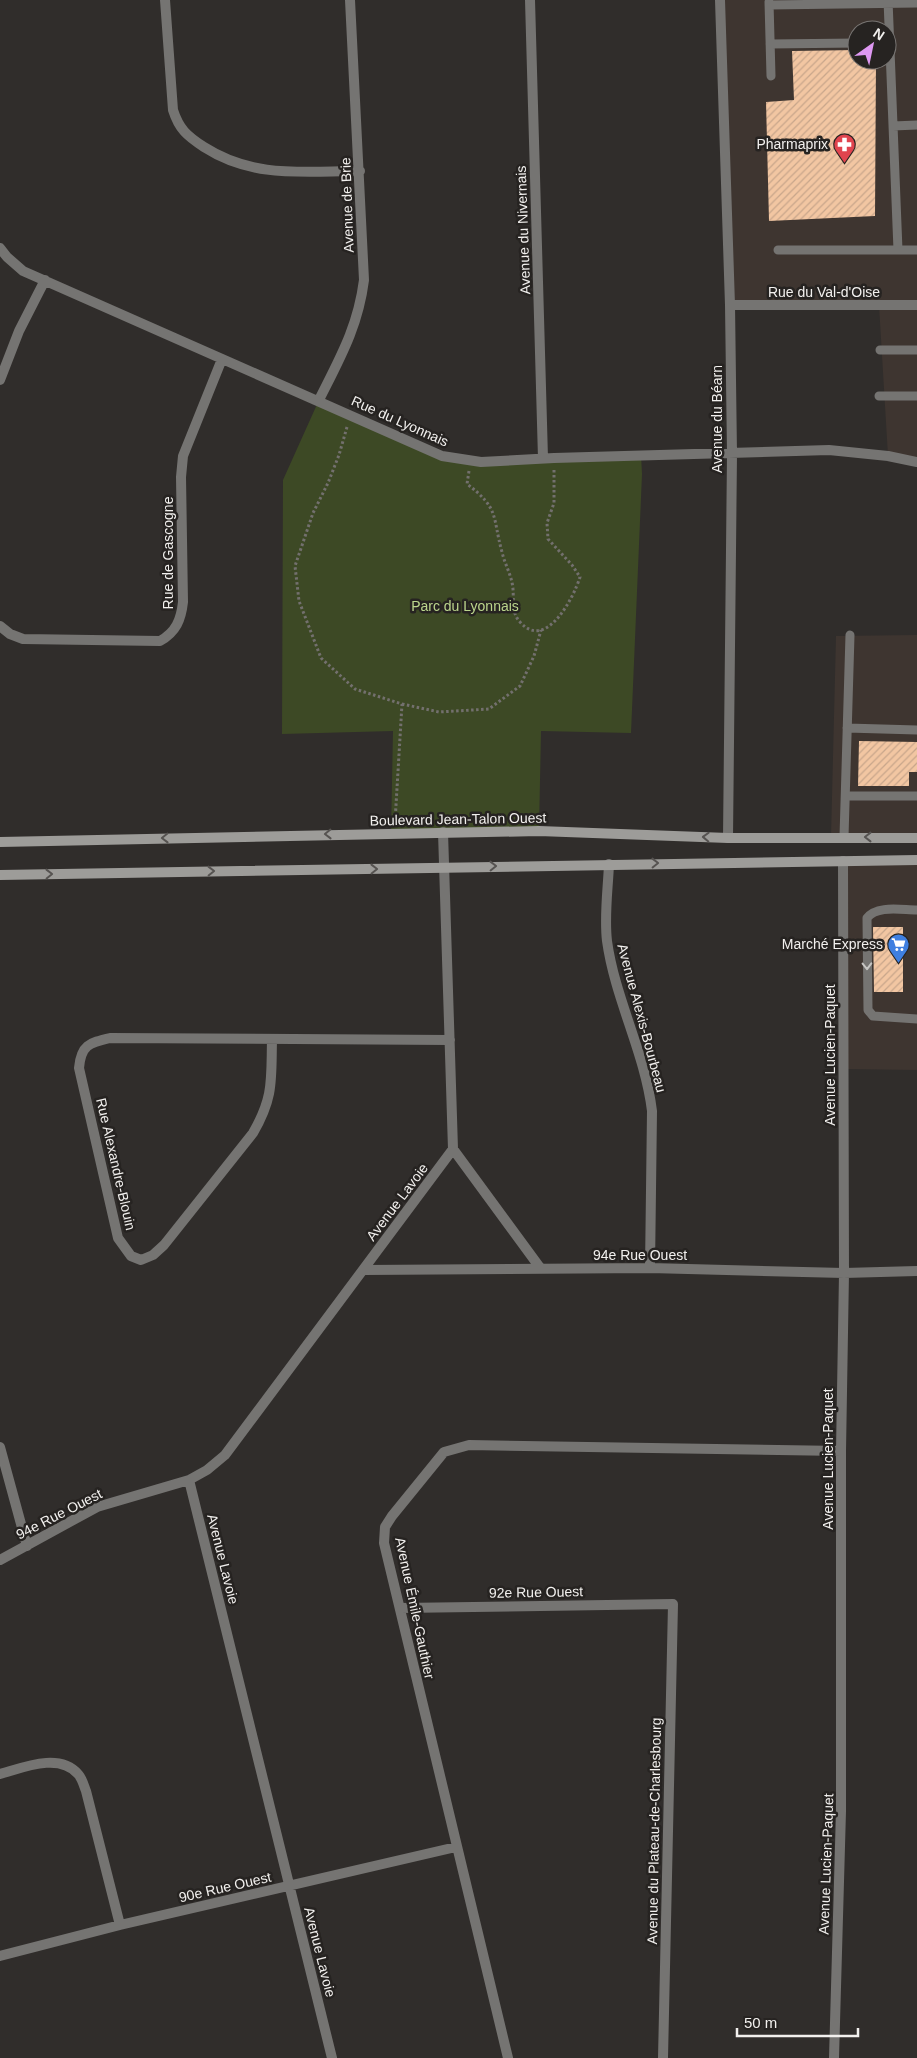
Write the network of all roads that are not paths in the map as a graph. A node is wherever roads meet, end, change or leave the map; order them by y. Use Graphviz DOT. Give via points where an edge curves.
graph roads {
  1 [pos="165,0"];
  2 [pos="350,0"];
  3 [pos="530,0"];
  4 [pos="720,0"];
  5 [pos="888,2"];
  6 [pos="769,3"];
  7 [pos="917,3"];
  8 [pos="888,20"];
  9 [pos="847,43"];
  10 [pos="770,44"];
  11 [pos="890,70"];
  12 [pos="771,76"];
  13 [pos="917,125"];
  14 [pos="893,126"];
  15 [pos="360,171"];
  16 [pos="0,248"];
  17 [pos="778,250"];
  18 [pos="898,250"];
  19 [pos="917,250"];
  20 [pos="45,280"];
  21 [pos="730,305"];
  22 [pos="917,305"];
  23 [pos="880,350"];
  24 [pos="917,350"];
  25 [pos="222,359"];
  26 [pos="0,380"];
  27 [pos="879,396"];
  28 [pos="917,396"];
  29 [pos="319,400"];
  30 [pos="732,454"];
  31 [pos="543,458"];
  32 [pos="917,462"];
  33 [pos="0,626"];
  34 [pos="850,635"];
  35 [pos="847,728"];
  36 [pos="917,730"];
  37 [pos="846,796"];
  38 [pos="917,796"];
  39 [pos="443,832"];
  40 [pos="844,837"];
  41 [pos="728,838"];
  42 [pos="917,838"];
  43 [pos="0,842"];
  44 [pos="917,860"];
  45 [pos="843,861"];
  46 [pos="609,864"];
  47 [pos="444,867"];
  48 [pos="0,875"];
  49 [pos="917,910"];
  50 [pos="917,1019"];
  51 [pos="272,1040"];
  52 [pos="450,1040"];
  53 [pos="453,1149"];
  54 [pos="650,1268"];
  55 [pos="541,1269"];
  56 [pos="364,1270"];
  57 [pos="917,1271"];
  58 [pos="844,1273"];
  59 [pos="0,1447"];
  60 [pos="841,1451"];
  61 [pos="189,1480"];
  62 [pos="28,1546"];
  63 [pos="0,1560"];
  64 [pos="673,1604"];
  65 [pos="400,1608"];
  66 [pos="0,1774"];
  67 [pos="456,1847"];
  68 [pos="290,1887"];
  69 [pos="120,1925"];
  70 [pos="0,1956"];
  71 [pos="332,2058"];
  72 [pos="508,2058"];
  73 [pos="663,2058"];
  74 [pos="834,2058"];
  1 -- 15 [label="street" via="173,110 178,126 187,136 247,168 273,172"];
  2 -- 15 [label="street, Avenue de Brie"];
  3 -- 31 [label="street, Avenue du Nivernais"];
  4 -- 21 [label="street, Avenue du Béarn"];
  5 -- 6 [label="lane"];
  5 -- 7 [label="lane"];
  5 -- 8 [label="lane"];
  6 -- 10 [label="lane"];
  9 -- 10 [label="lane"];
  10 -- 12 [label="lane"];
  11 -- 14 [label="lane"];
  13 -- 14 [label="lane"];
  14 -- 18 [label="lane"];
  15 -- 29 [label="street, Avenue de Brie" via="364,280 361,309"];
  16 -- 20 [label="street, Rue du Lyonnais" via="24,270"];
  17 -- 18 [label="lane"];
  18 -- 19 [label="lane"];
  20 -- 25 [label="street, Rue du Lyonnais"];
  20 -- 26 [label="street" via="19,331"];
  21 -- 22 [label="street, Rue du Val-d'Oise"];
  21 -- 30 [label="street, Avenue du Béarn"];
  23 -- 24 [label="lane"];
  25 -- 29 [label="street, Rue du Lyonnais"];
  25 -- 33 [label="street, Rue de Gascogne" via="184,456 181,477 182,615 170,635 160,641 23,639"];
  27 -- 28 [label="lane"];
  29 -- 31 [label="street, Rue du Lyonnais" via="442,456 481,462"];
  30 -- 31 [label="street, Rue du Lyonnais"];
  30 -- 32 [label="street, Rue du Lyonnais" via="829,450"];
  30 -- 41 [label="street, Avenue du Béarn"];
  34 -- 35 [label="lane"];
  35 -- 36 [label="lane"];
  35 -- 37 [label="lane"];
  37 -- 38 [label="lane"];
  37 -- 40 [label="lane"];
  41 -- 39 [label="street, Boulevard Jean-Talon Ouest, one-way" via="539,831"];
  39 -- 43 [label="street, Boulevard Jean-Talon Ouest, one-way"];
  39 -- 47 [label="street"];
  40 -- 41 [label="street, Boulevard Jean-Talon Ouest"];
  42 -- 40 [label="street, Boulevard Jean-Talon Ouest, one-way"];
  44 -- 45 [label="street"];
  46 -- 45 [label="street, one-way"];
  45 -- 58 [label="street, Avenue Lucien-Paquet"];
  47 -- 46 [label="street, one-way"];
  46 -- 54 [label="street, Avenue Alexis-Bourbeau" via="607,940 649,1086 652,1112"];
  48 -- 47 [label="street, one-way"];
  47 -- 52 [label="street"];
  49 -- 50 [label="lane, one-way" via="878,910 867,918 868,1010 873,1016"];
  51 -- 51 [label="street, Rue Alexandre-Blouin" via="110,1038 85,1047 79,1068 118,1238 131,1256 141,1260 164,1245 253,1133 270,1096"];
  51 -- 52 [label="street, Rue Alexandre-Blouin"];
  52 -- 53 [label="street"];
  53 -- 55 [label="street"];
  53 -- 56 [label="street, Avenue Lavoie"];
  54 -- 55 [label="street, 94e Rue Ouest"];
  54 -- 58 [label="street, 94e Rue Ouest"];
  55 -- 56 [label="street, 94e Rue Ouest"];
  56 -- 61 [label="street, Avenue Lavoie" via="225,1456"];
  57 -- 58 [label="street, 94e Rue Ouest"];
  58 -- 60 [label="street, Avenue Lucien-Paquet"];
  59 -- 62 [label="street"];
  60 -- 65 [label="street, Avenue Émile-Gauthier" via="456,1447 444,1452 385,1527 384,1543"];
  60 -- 74 [label="street, Avenue Lucien-Paquet" via="841,1811"];
  61 -- 62 [label="street, 94e Rue Ouest" via="97,1507"];
  61 -- 68 [label="street, Avenue Lavoie"];
  62 -- 63 [label="street, 94e Rue Ouest"];
  64 -- 65 [label="street, 92e Rue Ouest"];
  64 -- 73 [label="street, Avenue du Plateau-de-Charlesbourg"];
  65 -- 67 [label="street, Avenue Émile-Gauthier"];
  66 -- 69 [label="street" via="54,1763 68,1766 78,1774 86,1792"];
  67 -- 68 [label="street, 90e Rue Ouest"];
  67 -- 72 [label="street, Avenue Émile-Gauthier"];
  68 -- 69 [label="street, 90e Rue Ouest"];
  68 -- 71 [label="street, Avenue Lavoie"];
  69 -- 70 [label="street, 90e Rue Ouest"];
}
